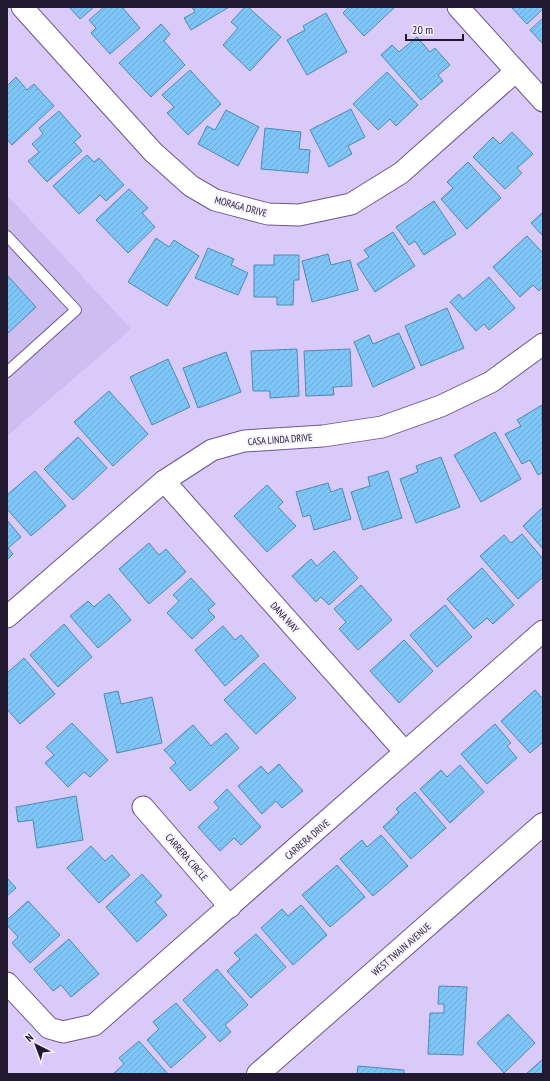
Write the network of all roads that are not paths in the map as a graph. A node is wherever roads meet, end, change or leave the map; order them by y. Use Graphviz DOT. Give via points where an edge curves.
graph roads {
  1 [pos="22,7"];
  2 [pos="458,7"];
  3 [pos="516,71"];
  4 [pos="543,101"];
  5 [pos="7,236"];
  6 [pos="543,344"];
  7 [pos="7,372"];
  8 [pos="164,481"];
  9 [pos="7,617"];
  10 [pos="543,631"];
  11 [pos="405,752"];
  12 [pos="143,807"];
  13 [pos="543,824"];
  14 [pos="230,907"];
  15 [pos="7,983"];
  16 [pos="258,1074"];
  1 -- 3 [label="street, MORAGA DRIVE" via="153,152 191,186 215,200 268,214 299,215 351,204 401,174"];
  2 -- 3 [label="street"];
  3 -- 4 [label="street"];
  5 -- 7 [label="lane" via="76,310"];
  6 -- 8 [label="street, CASA LINDA DRIVE" via="491,382 441,406 382,427 323,436 244,441 212,450"];
  8 -- 9 [label="street, CASA LINDA DRIVE"];
  8 -- 11 [label="street, DANA WAY"];
  10 -- 11 [label="street, CARRERA DRIVE"];
  11 -- 14 [label="street, CARRERA DRIVE"];
  12 -- 14 [label="street, CARRERA CIRCLE"];
  13 -- 16 [label="street, WEST TWAIN AVENUE"];
  14 -- 15 [label="street, CARRERA DRIVE" via="94,1025 63,1032 49,1028"];
}
